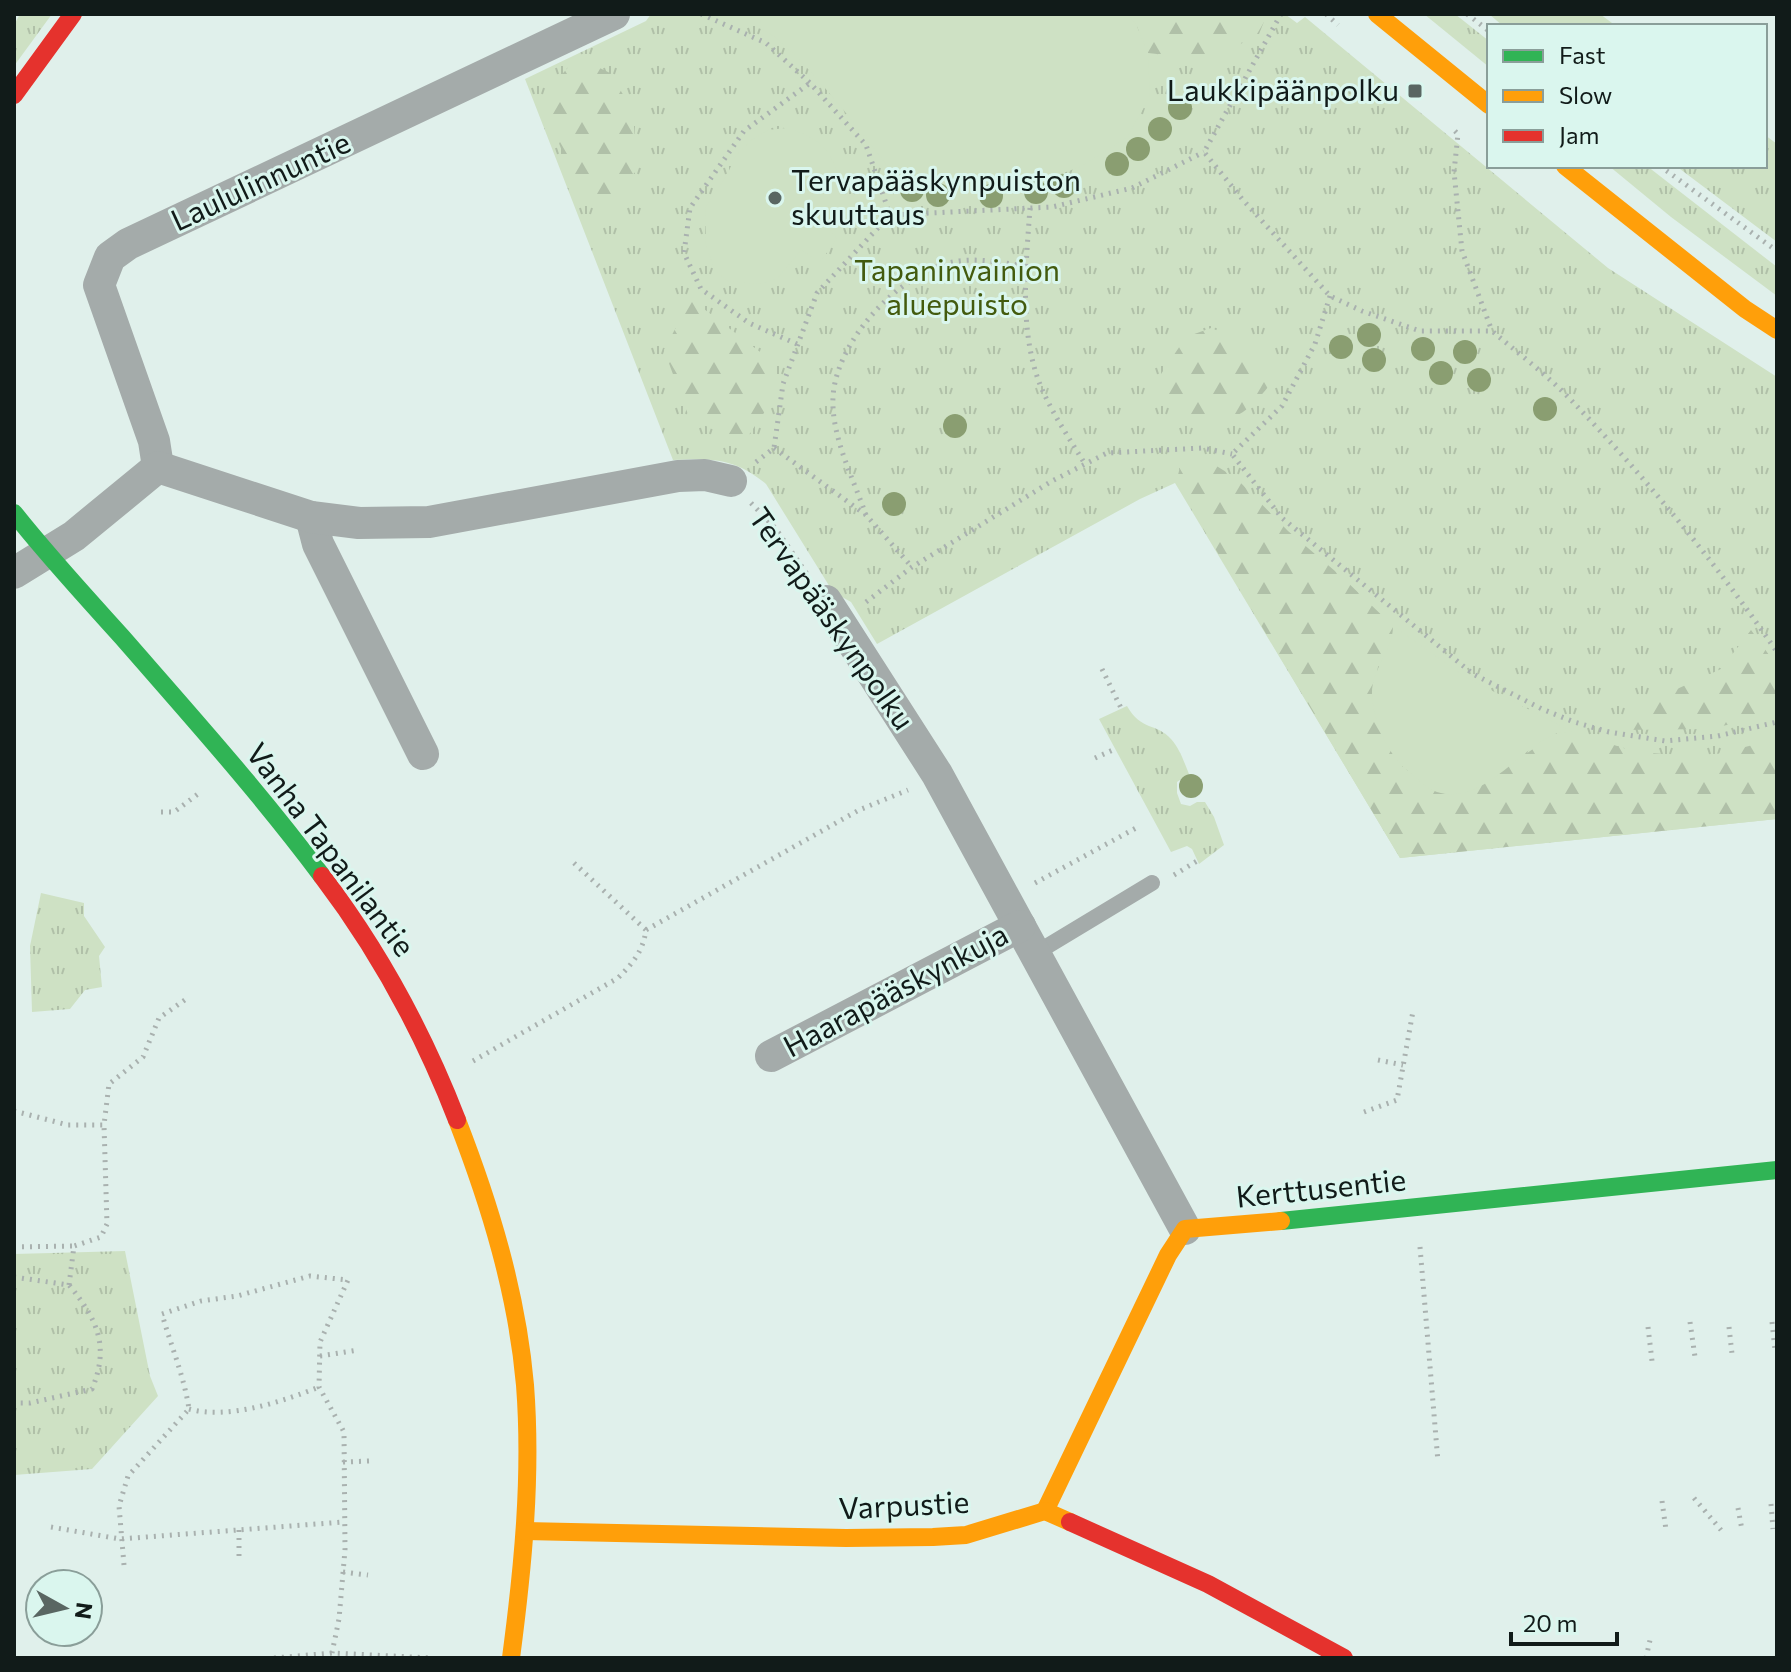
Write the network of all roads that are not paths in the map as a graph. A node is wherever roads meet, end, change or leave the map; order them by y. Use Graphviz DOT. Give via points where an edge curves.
graph roads {
  1 [pos="73,14"];
  2 [pos="614,14"];
  3 [pos="1377,14"];
  4 [pos="14,95"];
  5 [pos="1487,103"];
  6 [pos="1568,168"];
  7 [pos="1777,330"];
  8 [pos="158,467"];
  9 [pos="731,481"];
  10 [pos="14,513"];
  11 [pos="311,517"];
  12 [pos="46,554"];
  13 [pos="14,573"];
  14 [pos="826,601"];
  15 [pos="423,754"];
  16 [pos="1159,881"];
  17 [pos="1020,926"];
  18 [pos="771,1056"];
  19 [pos="1777,1170"];
  20 [pos="1185,1229"];
  21 [pos="1045,1511"];
  22 [pos="525,1531"];
  23 [pos="511,1658"];
  24 [pos="1344,1658"];
  1 -- 4 [label="street"];
  2 -- 8 [label="street, Laululinnuntie" via="110,257 99,285 154,441"];
  3 -- 5 [label="street"];
  6 -- 7 [label="street"];
  8 -- 11 [label="street, Tervapääskynpolku"];
  8 -- 12 [label="street"];
  9 -- 11 [label="street, Tervapääskynpolku" via="678,476 429,522"];
  10 -- 12 [label="street, Vanha Tapanilantie"];
  11 -- 15 [label="street" via="318,544"];
  12 -- 13 [label="street"];
  12 -- 22 [label="street, Vanha Tapanilantie" via="275,814 360,928 405,1001 467,1140 499,1242 523,1379"];
  14 -- 17 [label="street, Tervapääskynpolku" via="937,774"];
  16 -- 17 [label="lane"];
  17 -- 18 [label="street, Haarapääskynkuja"];
  17 -- 20 [label="street, Tervapääskynpolku"];
  19 -- 20 [label="street, Kerttusentie"];
  20 -- 21 [label="street"];
  21 -- 22 [label="street, Varpustie" via="966,1535 933,1537"];
  21 -- 24 [label="street" via="1208,1584"];
  22 -- 23 [label="street, Vanha Tapanilantie"];
}
